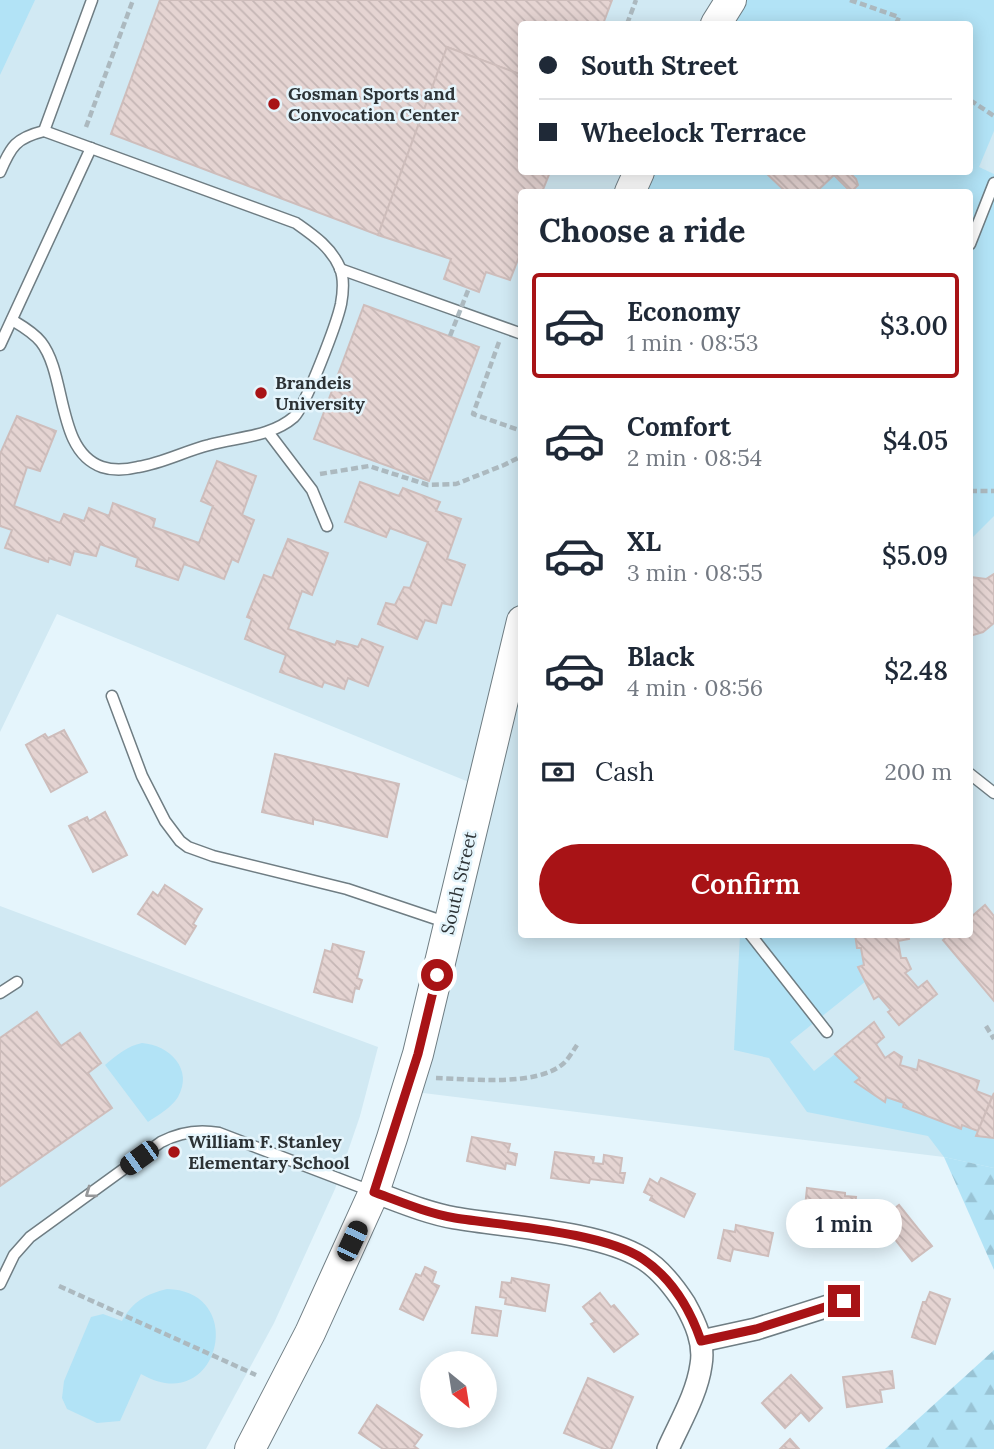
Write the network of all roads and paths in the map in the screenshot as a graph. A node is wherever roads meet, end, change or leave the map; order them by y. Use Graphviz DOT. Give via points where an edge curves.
graph roads {
  1 [pos="92,0"];
  2 [pos="133,0"];
  3 [pos="636,0"];
  4 [pos="731,0"];
  5 [pos="850,0"];
  6 [pos="628,21"];
  7 [pos="718,21"];
  8 [pos="896,21"];
  9 [pos="973,102"];
  10 [pos="994,116"];
  11 [pos="44,131"];
  12 [pos="85,146"];
  13 [pos="0,172"];
  14 [pos="994,183"];
  15 [pos="973,236"];
  16 [pos="340,270"];
  17 [pos="469,288"];
  18 [pos="12,320"];
  19 [pos="504,328"];
  20 [pos="518,333"];
  21 [pos="450,336"];
  22 [pos="0,345"];
  23 [pos="518,430"];
  24 [pos="268,432"];
  25 [pos="518,458"];
  26 [pos="303,477"];
  27 [pos="973,491"];
  28 [pos="994,491"];
  29 [pos="327,526"];
  30 [pos="518,638"];
  31 [pos="112,696"];
  32 [pos="973,776"];
  33 [pos="994,793"];
  34 [pos="449,923"];
  35 [pos="753,938"];
  36 [pos="17,982"];
  37 [pos="0,993"];
  38 [pos="986,1026"];
  39 [pos="827,1032"];
  40 [pos="994,1039"];
  41 [pos="577,1045"];
  42 [pos="411,1077"];
  43 [pos="374,1192"];
  44 [pos="0,1284"];
  45 [pos="59,1286"];
  46 [pos="844,1301"];
  47 [pos="701,1341"];
  48 [pos="256,1375"];
  49 [pos="250,1449"];
  50 [pos="668,1449"];
  1 -- 11 [label="lane"];
  2 -- 12 [label="path"];
  3 -- 6 [label="path"];
  4 -- 7 [label="main road"];
  5 -- 8 [label="path" via="898,17"];
  9 -- 10 [label="path"];
  11 -- 12 [label="lane"];
  11 -- 13 [label="lane" via="14,144"];
  12 -- 16 [label="lane" via="296,223 330,251"];
  12 -- 18 [label="lane"];
  14 -- 15 [label="lane"];
  16 -- 19 [label="lane"];
  16 -- 24 [label="lane" via="340,306 306,400 296,415"];
  17 -- 21 [label="path, bridge"];
  18 -- 22 [label="lane"];
  18 -- 24 [label="lane" via="41,342 51,359 69,431 80,451 99,466 117,470 139,467 209,444"];
  19 -- 20 [label="lane"];
  19 -- 23 [label="path" via="473,414"];
  24 -- 26 [label="lane"];
  25 -- 26 [label="path" via="456,484 428,485 369,466"];
  26 -- 29 [label="lane"];
  27 -- 28 [label="path"];
  30 -- 34 [label="main road, South Street"];
  31 -- 34 [label="lane" via="142,776 165,821 188,847 347,889"];
  32 -- 33 [label="lane"];
  34 -- 42 [label="main road, South Street"];
  35 -- 39 [label="lane"];
  36 -- 37 [label="lane"];
  38 -- 40 [label="path"];
  41 -- 42 [label="path" via="564,1063 547,1073 508,1079"];
  42 -- 43 [label="main road, South Street"];
  43 -- 44 [label="lane, one-way" via="219,1133 198,1130 179,1134 161,1142 30,1237 14,1255"];
  43 -- 47 [label="street" via="437,1214 594,1240 628,1251 643,1258 668,1282 690,1314"];
  43 -- 49 [label="main road, South Street" via="310,1333"];
  45 -- 48 [label="path"];
  46 -- 47 [label="street"];
  47 -- 50 [label="street" via="701,1366 693,1394"];
}
